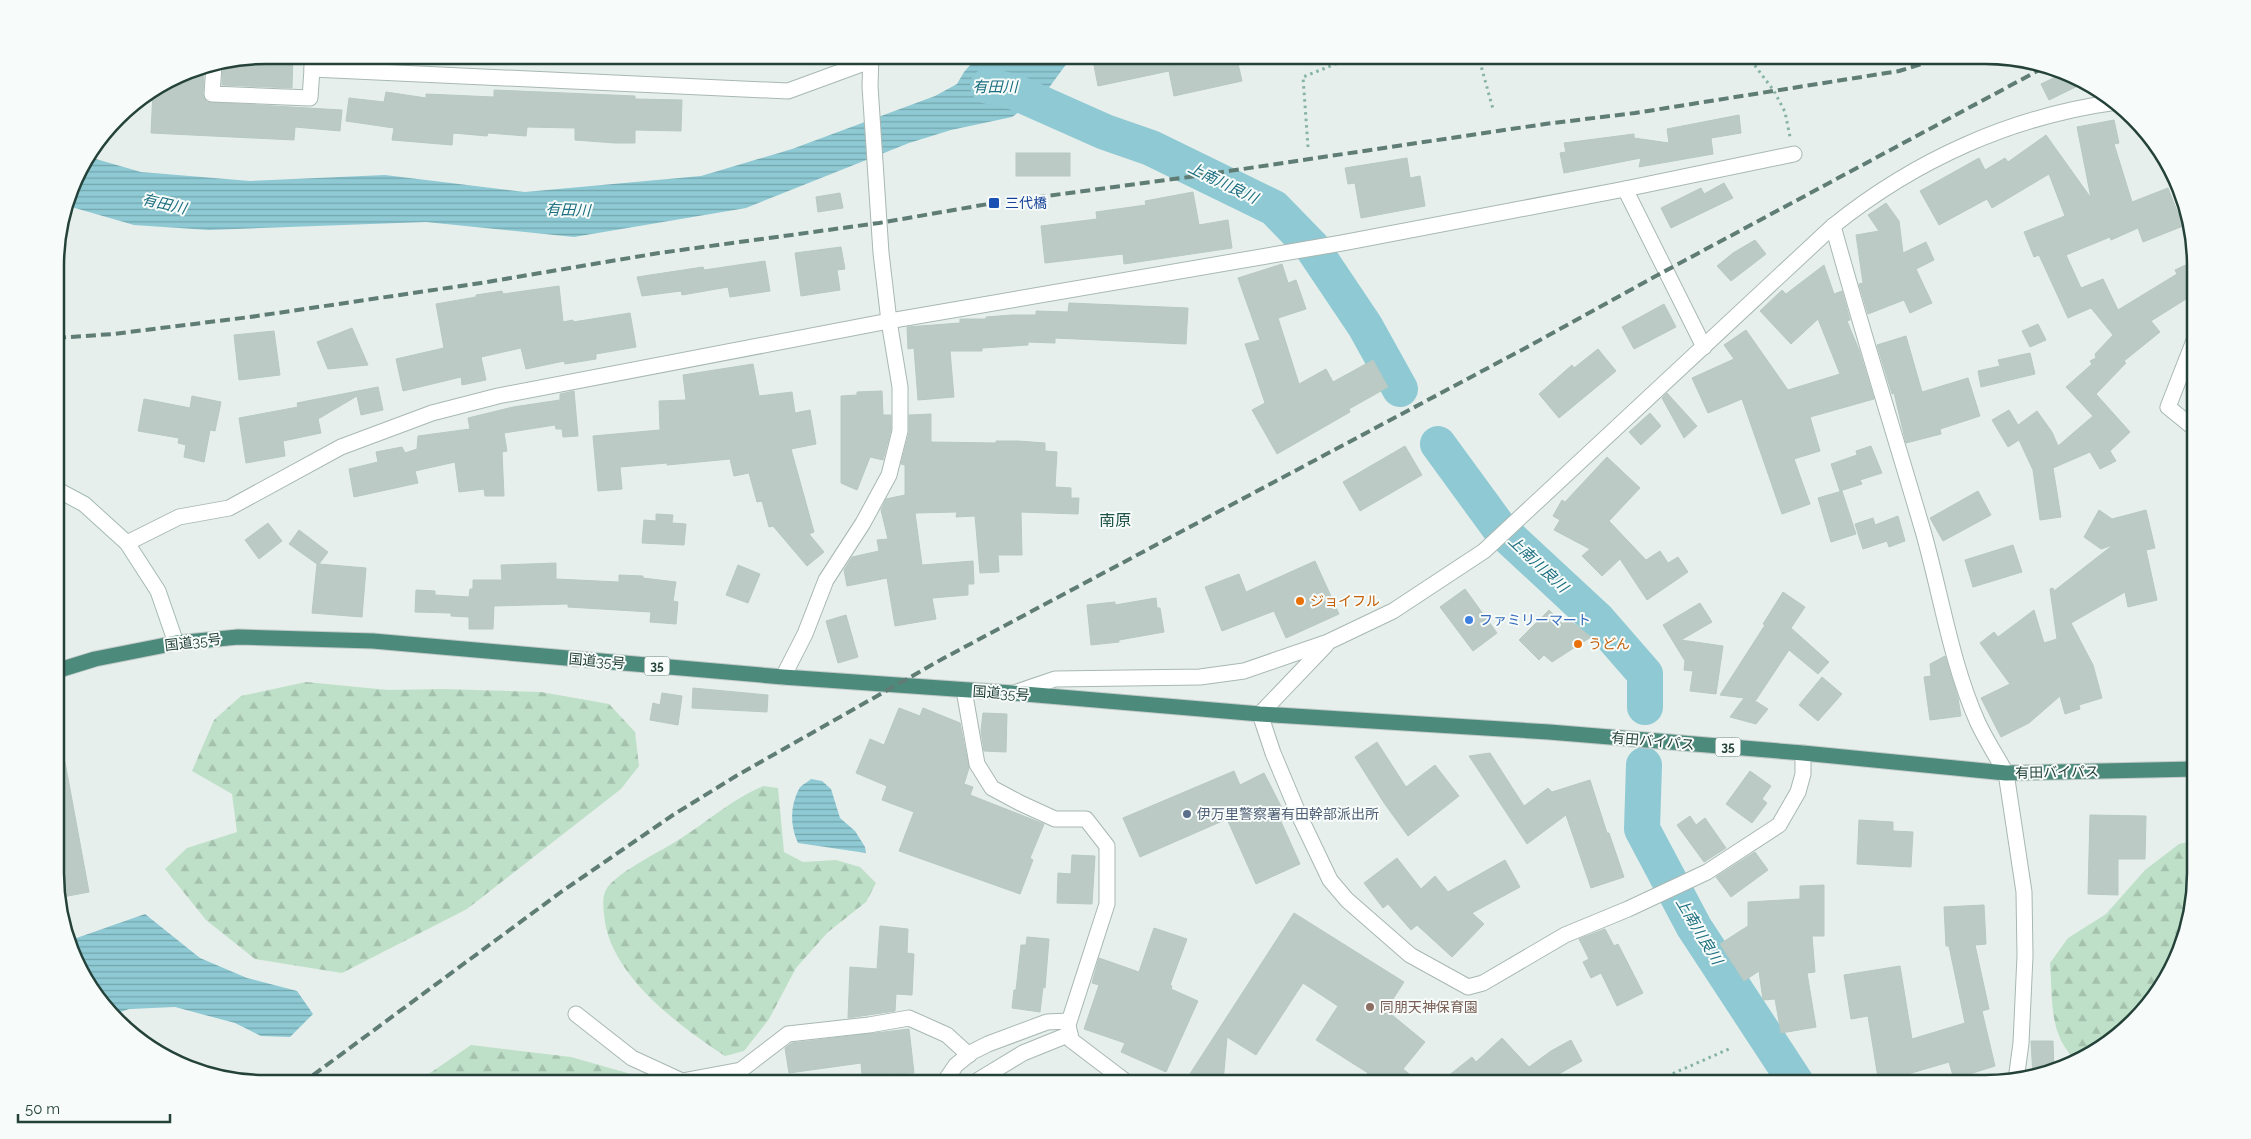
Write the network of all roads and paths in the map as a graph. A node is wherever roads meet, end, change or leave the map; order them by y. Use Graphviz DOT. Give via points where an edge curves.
graph roads {
  1 [pos="312,64"];
  2 [pos="345,64"];
  3 [pos="856,64"];
  4 [pos="871,64"];
  5 [pos="1336,64"];
  6 [pos="1481,64"];
  7 [pos="1754,64"];
  8 [pos="214,71"];
  9 [pos="2106,104"];
  10 [pos="1493,108"];
  11 [pos="1308,147"];
  12 [pos="1794,154"];
  13 [pos="1626,189"];
  14 [pos="1833,226"];
  15 [pos="889,321"];
  16 [pos="1704,347"];
  17 [pos="2187,357"];
  18 [pos="2187,423"];
  19 [pos="64,493"];
  20 [pos="127,543"];
  21 [pos="1328,642"];
  22 [pos="176,643"];
  23 [pos="64,669"];
  24 [pos="784,677"];
  25 [pos="964,690"];
  26 [pos="1012,693"];
  27 [pos="1260,714"];
  28 [pos="1802,753"];
  29 [pos="2187,769"];
  30 [pos="2006,773"];
  31 [pos="576,1014"];
  32 [pos="1069,1027"];
  33 [pos="1729,1049"];
  34 [pos="969,1055"];
  35 [pos="2017,1073"];
  36 [pos="671,1075"];
  37 [pos="712,1075"];
  38 [pos="949,1075"];
  39 [pos="987,1075"];
  40 [pos="1117,1075"];
  41 [pos="1670,1075"];
  1 -- 8 [label="street" via="310,98 212,94"];
  2 -- 3 [label="street" via="788,91"];
  4 -- 15 [label="street" via="881,253"];
  5 -- 11 [label="path" via="1304,77"];
  6 -- 10 [label="path"];
  7 -- 12 [label="path" via="1786,112"];
  9 -- 14 [label="street" via="2049,115 1993,133 1924,163 1860,204"];
  12 -- 13 [label="street"];
  13 -- 15 [label="street" via="1342,243"];
  13 -- 16 [label="street"];
  14 -- 16 [label="street"];
  14 -- 30 [label="street" via="1924,534 1963,682 1978,724"];
  15 -- 20 [label="street" via="557,383 432,413 341,447 229,508 179,517"];
  15 -- 24 [label="street" via="900,387 900,431 889,475 826,580"];
  16 -- 21 [label="street" via="1484,551 1393,611"];
  17 -- 18 [label="street" via="2168,408"];
  19 -- 20 [label="street" via="84,504"];
  20 -- 22 [label="street" via="158,591"];
  21 -- 26 [label="street" via="1244,672 1200,677 1055,679"];
  21 -- 27 [label="street"];
  22 -- 23 [label="highway, 国道35号 / 35"];
  22 -- 24 [label="highway, 国道35号 / 35" via="238,637 372,641"];
  24 -- 25 [label="highway, 国道35号 / 35"];
  25 -- 26 [label="highway, 国道35号 / 35"];
  25 -- 32 [label="street" via="977,764 992,788 1055,819 1086,819 1107,846 1107,904"];
  26 -- 27 [label="highway, 国道35号 / 35"];
  27 -- 28 [label="highway, 有田バイパス / 35" via="1549,732"];
  27 -- 28 [label="street" via="1295,806 1330,880 1410,955 1468,987 1483,983 1565,935 1708,872 1778,825 1798,792 1803,774"];
  28 -- 30 [label="highway, 有田バイパス / 35"];
  29 -- 30 [label="highway, 有田バイパス / 35"];
  30 -- 35 [label="street" via="2024,892 2025,956"];
  31 -- 36 [label="street" via="632,1058"];
  32 -- 34 [label="street" via="1047,1022 988,1044"];
  32 -- 39 [label="street"];
  32 -- 40 [label="street" via="1071,1040"];
  33 -- 41 [label="path"];
  34 -- 37 [label="street" via="946,1036 909,1018 788,1034 741,1070"];
  34 -- 38 [label="street"];
}
